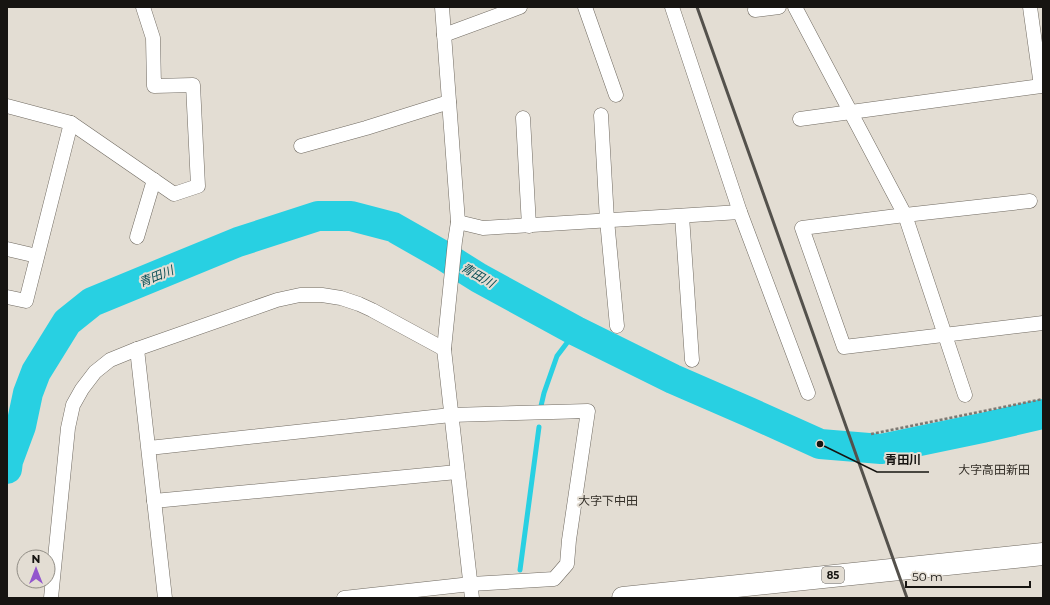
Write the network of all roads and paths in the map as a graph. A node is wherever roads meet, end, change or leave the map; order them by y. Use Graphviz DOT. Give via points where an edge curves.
graph roads {
  1 [pos="143,7"];
  2 [pos="442,7"];
  3 [pos="520,7"];
  4 [pos="585,7"];
  5 [pos="672,7"];
  6 [pos="779,7"];
  7 [pos="795,7"];
  8 [pos="1030,7"];
  9 [pos="755,10"];
  10 [pos="444,35"];
  11 [pos="1042,89"];
  12 [pos="616,95"];
  13 [pos="449,102"];
  14 [pos="7,106"];
  15 [pos="851,113"];
  16 [pos="601,114"];
  17 [pos="523,118"];
  18 [pos="800,120"];
  19 [pos="71,123"];
  20 [pos="301,146"];
  21 [pos="154,180"];
  22 [pos="1030,201"];
  23 [pos="740,212"];
  24 [pos="905,215"];
  25 [pos="682,216"];
  26 [pos="607,220"];
  27 [pos="458,222"];
  28 [pos="529,226"];
  29 [pos="137,237"];
  30 [pos="7,249"];
  31 [pos="37,256"];
  32 [pos="7,297"];
  33 [pos="1043,323"];
  34 [pos="618,326"];
  35 [pos="944,334"];
  36 [pos="137,349"];
  37 [pos="444,349"];
  38 [pos="692,360"];
  39 [pos="808,393"];
  40 [pos="965,395"];
  41 [pos="1043,399"];
  42 [pos="451,414"];
  43 [pos="871,434"];
  44 [pos="148,448"];
  45 [pos="457,472"];
  46 [pos="154,501"];
  47 [pos="1043,554"];
  48 [pos="472,591"];
  49 [pos="51,598"];
  50 [pos="165,598"];
  51 [pos="344,598"];
  52 [pos="623,598"];
  1 -- 21 [label="street" via="153,38 154,86 193,85 198,186 174,194"];
  2 -- 10 [label="street"];
  3 -- 10 [label="street"];
  4 -- 12 [label="street"];
  5 -- 23 [label="street"];
  6 -- 9 [label="street"];
  7 -- 15 [label="street"];
  8 -- 11 [label="street"];
  10 -- 13 [label="street"];
  11 -- 15 [label="street"];
  13 -- 20 [label="street"];
  13 -- 27 [label="street"];
  14 -- 19 [label="street"];
  15 -- 18 [label="street"];
  15 -- 24 [label="street"];
  16 -- 26 [label="street"];
  17 -- 28 [label="street"];
  19 -- 21 [label="street"];
  19 -- 31 [label="street"];
  21 -- 29 [label="street"];
  22 -- 24 [label="street"];
  23 -- 25 [label="street"];
  23 -- 39 [label="street"];
  24 -- 35 [label="street"];
  24 -- 35 [label="street" via="802,228 844,347"];
  25 -- 26 [label="street"];
  25 -- 38 [label="street"];
  26 -- 28 [label="street"];
  26 -- 34 [label="street"];
  27 -- 28 [label="street" via="483,228"];
  27 -- 37 [label="street"];
  30 -- 31 [label="street"];
  31 -- 32 [label="street" via="26,301"];
  33 -- 35 [label="street"];
  35 -- 40 [label="street"];
  36 -- 37 [label="street" via="277,300 300,295 322,295 359,304"];
  36 -- 44 [label="street"];
  36 -- 49 [label="street" via="110,360 95,372 73,405 68,428"];
  37 -- 42 [label="street"];
  41 -- 43 [label="path"];
  42 -- 44 [label="street"];
  42 -- 45 [label="street"];
  42 -- 48 [label="street" via="588,411 567,564 554,579"];
  44 -- 46 [label="street"];
  45 -- 46 [label="street"];
  45 -- 48 [label="street"];
  46 -- 50 [label="street"];
  47 -- 52 [label="main road, 85"];
  48 -- 51 [label="street"];
}
